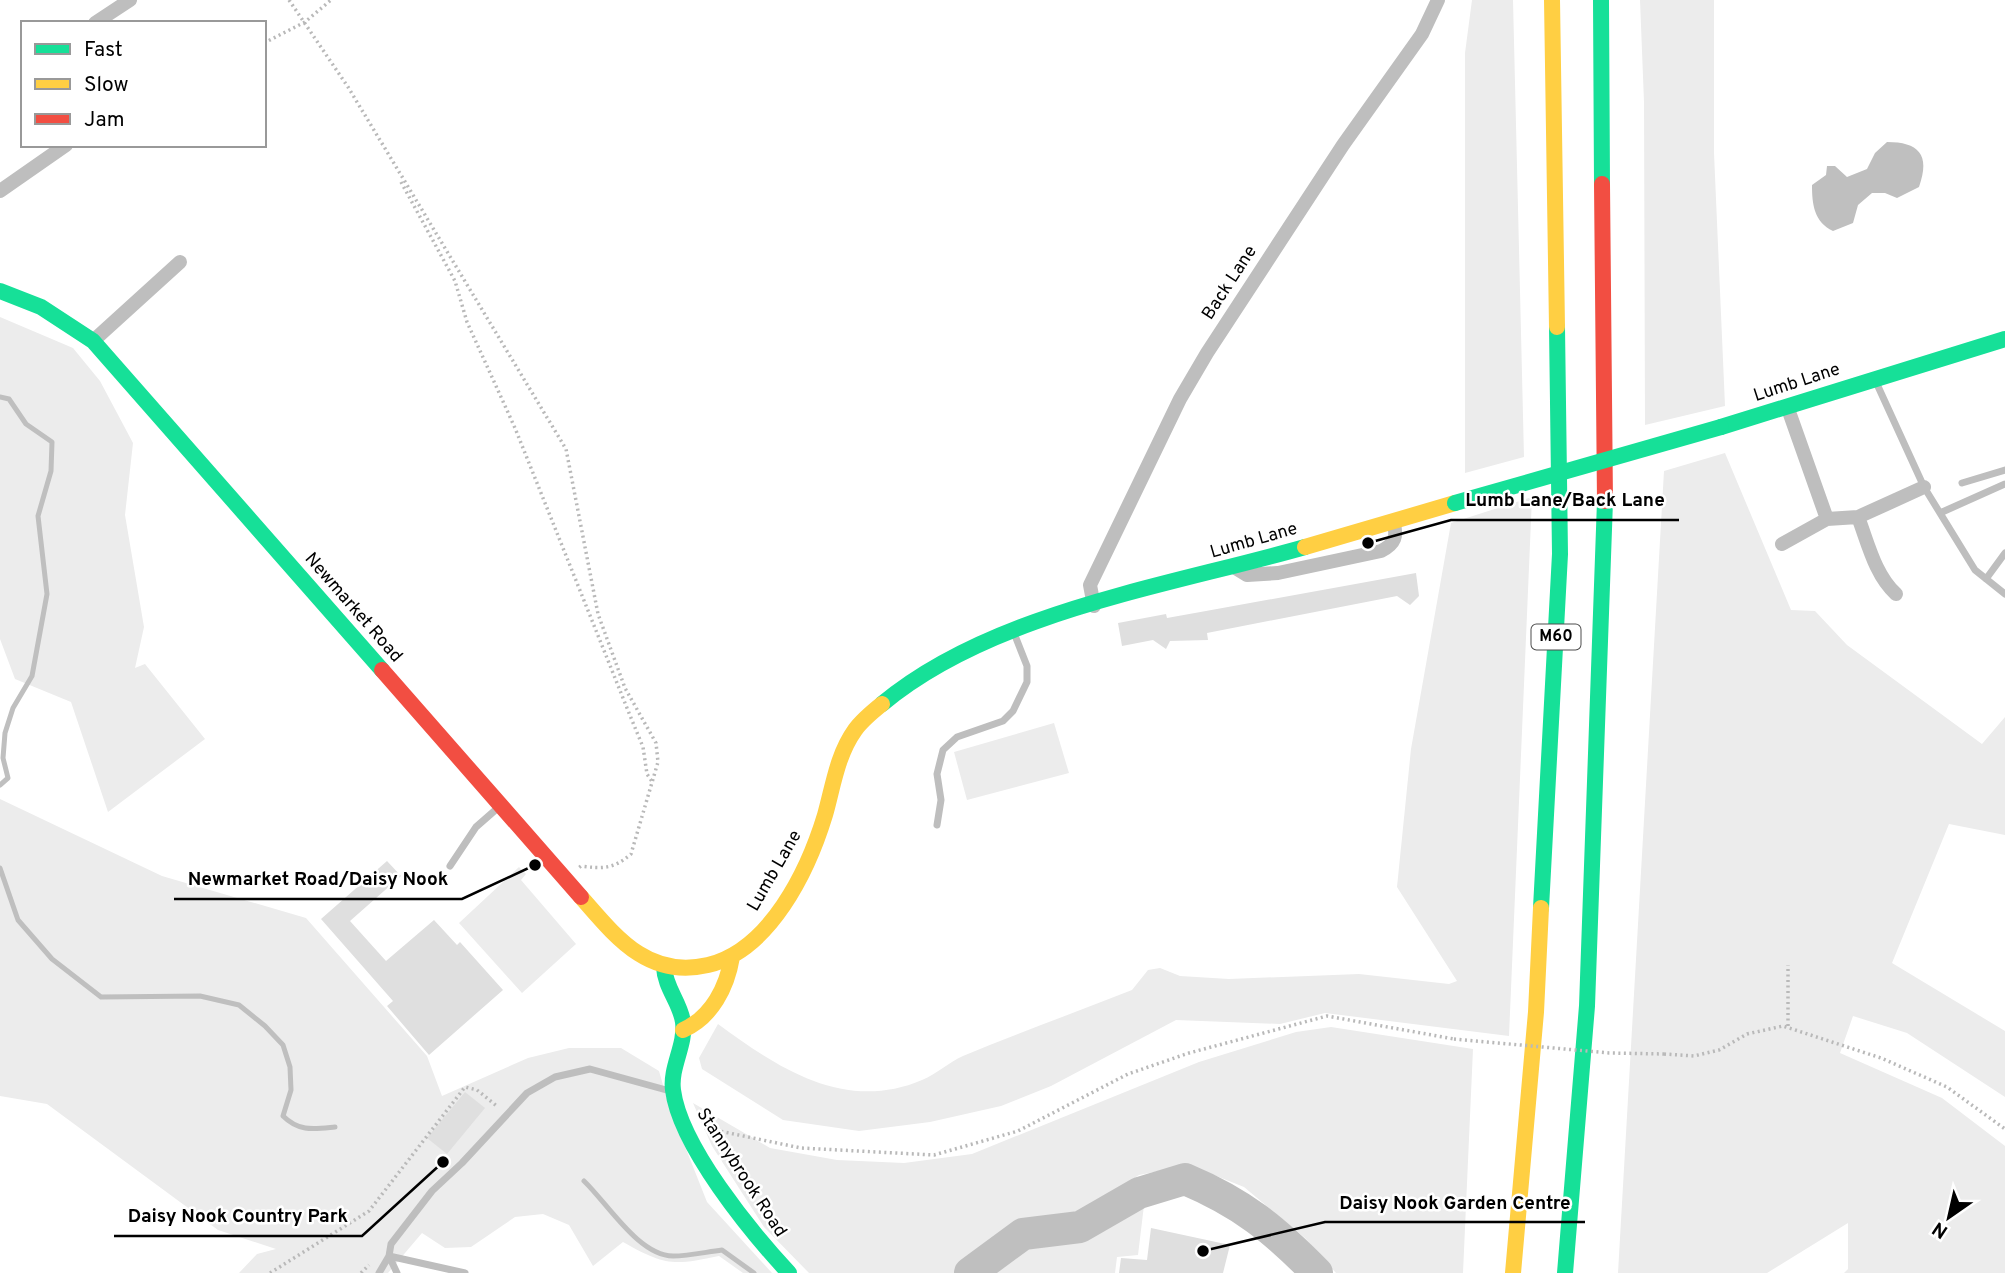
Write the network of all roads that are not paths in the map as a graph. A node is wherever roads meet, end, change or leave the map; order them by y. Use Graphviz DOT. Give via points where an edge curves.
graph roads {
  1 [pos="130,0"];
  2 [pos="1438,0"];
  3 [pos="1552,0"];
  4 [pos="1601,0"];
  5 [pos="98,21"];
  6 [pos="63,147"];
  7 [pos="0,191"];
  8 [pos="180,262"];
  9 [pos="0,291"];
  10 [pos="2005,340"];
  11 [pos="93,341"];
  12 [pos="1875,378"];
  13 [pos="1787,406"];
  14 [pos="2005,470"];
  15 [pos="1962,483"];
  16 [pos="2005,484"];
  17 [pos="1924,487"];
  18 [pos="1940,513"];
  19 [pos="1858,517"];
  20 [pos="1827,519"];
  21 [pos="1394,521"];
  22 [pos="1782,544"];
  23 [pos="2005,553"];
  24 [pos="1234,568"];
  25 [pos="1986,579"];
  26 [pos="1896,594"];
  27 [pos="2005,594"];
  28 [pos="1094,606"];
  29 [pos="1013,632"];
  30 [pos="501,806"];
  31 [pos="937,825"];
  32 [pos="450,866"];
  33 [pos="732,957"];
  34 [pos="664,967"];
  35 [pos="683,1030"];
  36 [pos="674,1093"];
  37 [pos="389,1256"];
  38 [pos="379,1273"];
  39 [pos="397,1273"];
  40 [pos="465,1273"];
  41 [pos="789,1273"];
  42 [pos="1513,1273"];
  43 [pos="1565,1273"];
  1 -- 5 [label="street"];
  2 -- 28 [label="street, Back Lane" via="1417,43 1343,145 1180,399 1090,585"];
  3 -- 42 [label="main road, M60" via="1560,554 1536,1012"];
  4 -- 43 [label="main road, M60" via="1605,548 1587,1006"];
  6 -- 7 [label="street"];
  8 -- 11 [label="street"];
  9 -- 11 [label="main road, Newmarket Road" via="41,307"];
  10 -- 12 [label="main road, Lumb Lane"];
  11 -- 30 [label="main road, Newmarket Road"];
  12 -- 13 [label="main road, Lumb Lane"];
  12 -- 17 [label="lane"];
  13 -- 20 [label="street"];
  13 -- 21 [label="main road, Lumb Lane, bridge"];
  14 -- 15 [label="lane"];
  16 -- 18 [label="lane"];
  17 -- 18 [label="lane"];
  17 -- 19 [label="street"];
  18 -- 25 [label="lane" via="1975,570"];
  19 -- 20 [label="street"];
  19 -- 26 [label="street" via="1876,564"];
  20 -- 22 [label="street"];
  21 -- 24 [label="main road, Lumb Lane"];
  21 -- 24 [label="street" via="1394,541 1381,551 1278,573 1247,575"];
  23 -- 25 [label="lane"];
  24 -- 28 [label="main road, Lumb Lane"];
  25 -- 27 [label="lane"];
  28 -- 29 [label="main road, Lumb Lane"];
  29 -- 31 [label="lane" via="1027,666 1027,682 1003,721 947,744 937,774 941,800"];
  29 -- 33 [label="main road, Lumb Lane" via="942,662 856,728 841,755 823,821 799,873 753,942"];
  30 -- 32 [label="lane" via="476,827"];
  30 -- 34 [label="main road, Newmarket Road" via="622,944"];
  33 -- 34 [label="main road, Lumb Lane" via="698,968"];
  33 -- 35 [label="main road" via="731,974 719,995 694,1027"];
  34 -- 35 [label="main road" via="663,980 683,1019"];
  35 -- 36 [label="main road, Stannybrook Road" via="673,1075"];
  36 -- 37 [label="lane" via="590,1069 555,1077 527,1093 432,1191 391,1244"];
  36 -- 41 [label="main road, Stannybrook Road" via="683,1125 761,1244"];
  37 -- 38 [label="lane"];
  37 -- 39 [label="lane"];
  37 -- 40 [label="lane"];
}
